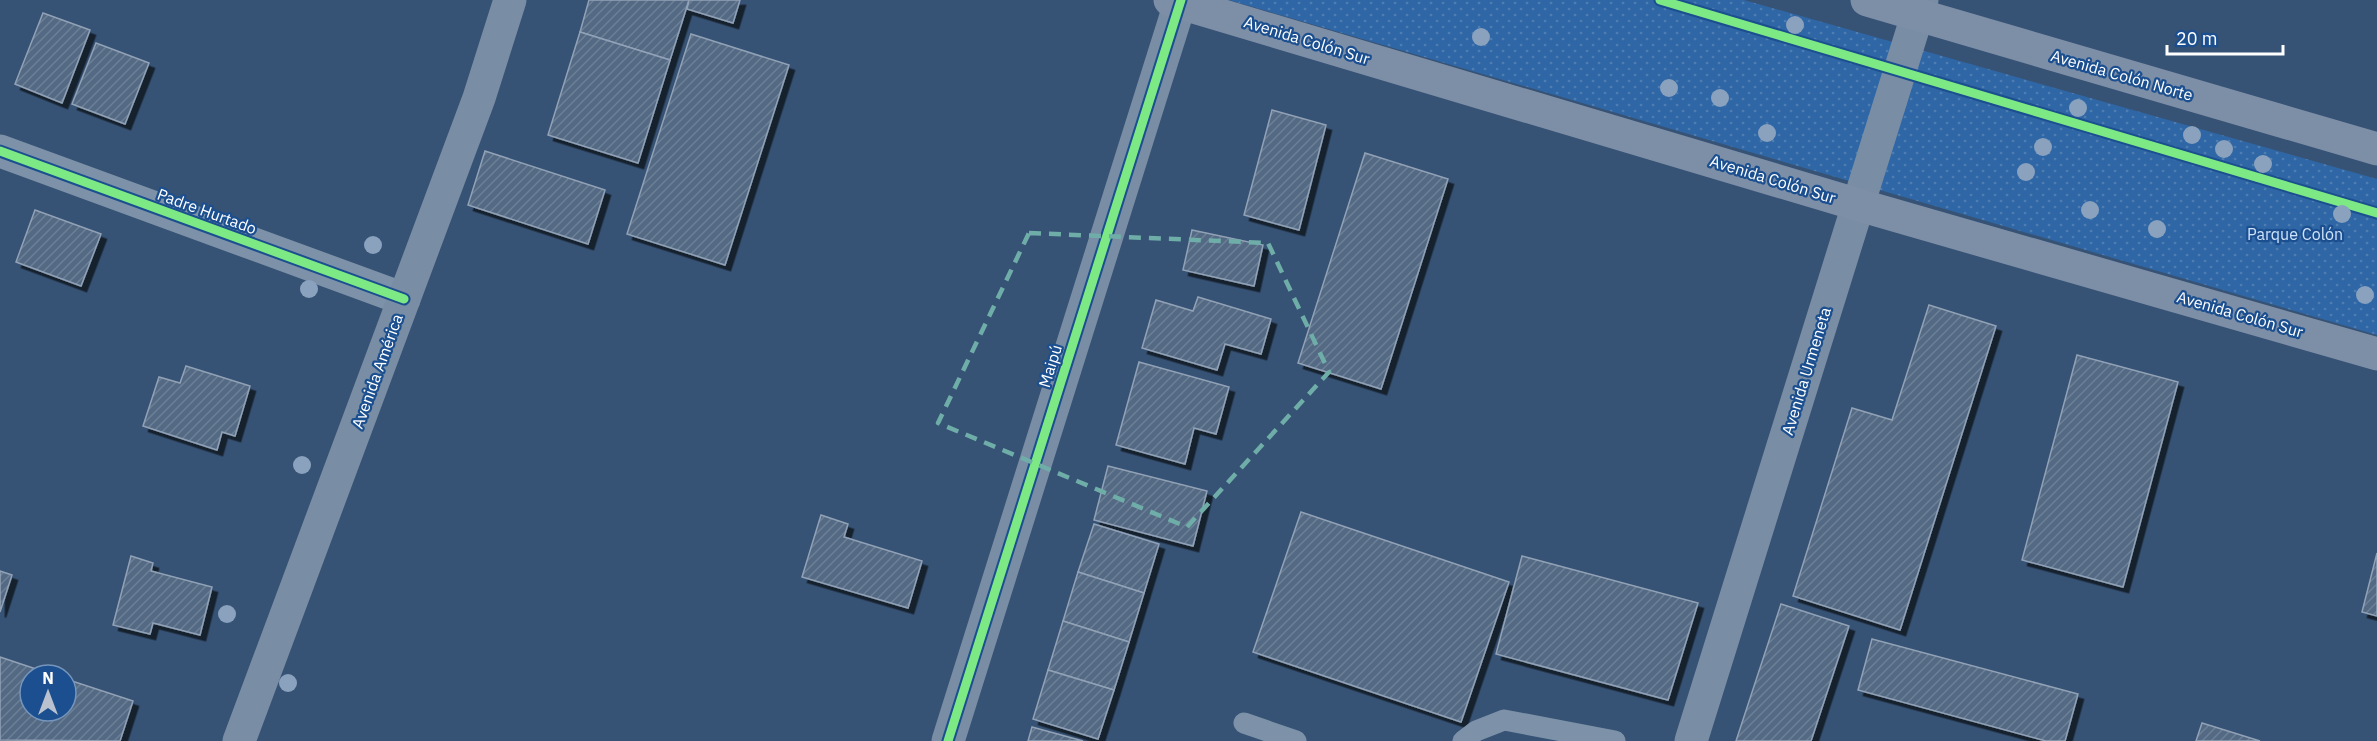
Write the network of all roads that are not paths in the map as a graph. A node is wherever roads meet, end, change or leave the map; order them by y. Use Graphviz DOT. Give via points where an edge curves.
graph roads {
  1 [pos="510,0"];
  2 [pos="1867,0"];
  3 [pos="1177,1"];
  4 [pos="1920,7"];
  5 [pos="2377,149"];
  6 [pos="0,150"];
  7 [pos="1859,205"];
  8 [pos="404,299"];
  9 [pos="2377,354"];
  10 [pos="1244,723"];
  11 [pos="239,741"];
  12 [pos="948,741"];
  13 [pos="1296,741"];
  14 [pos="1463,741"];
  15 [pos="1615,741"];
  16 [pos="1691,741"];
  1 -- 8 [label="main road, Avenida América" via="479,98"];
  2 -- 4 [label="main road, Avenida Colón Norte"];
  3 -- 7 [label="main road, Avenida Colón Sur"];
  3 -- 12 [label="main road, Maipú"];
  4 -- 5 [label="main road, Avenida Colón Norte"];
  4 -- 7 [label="main road, Avenida Urmeneta"];
  6 -- 8 [label="street, Padre Hurtado"];
  7 -- 9 [label="main road, Avenida Colón Sur"];
  7 -- 16 [label="main road, Avenida Urmeneta"];
  8 -- 11 [label="main road, Avenida América"];
  10 -- 13 [label="lane"];
  14 -- 15 [label="lane" via="1504,720"];
}
